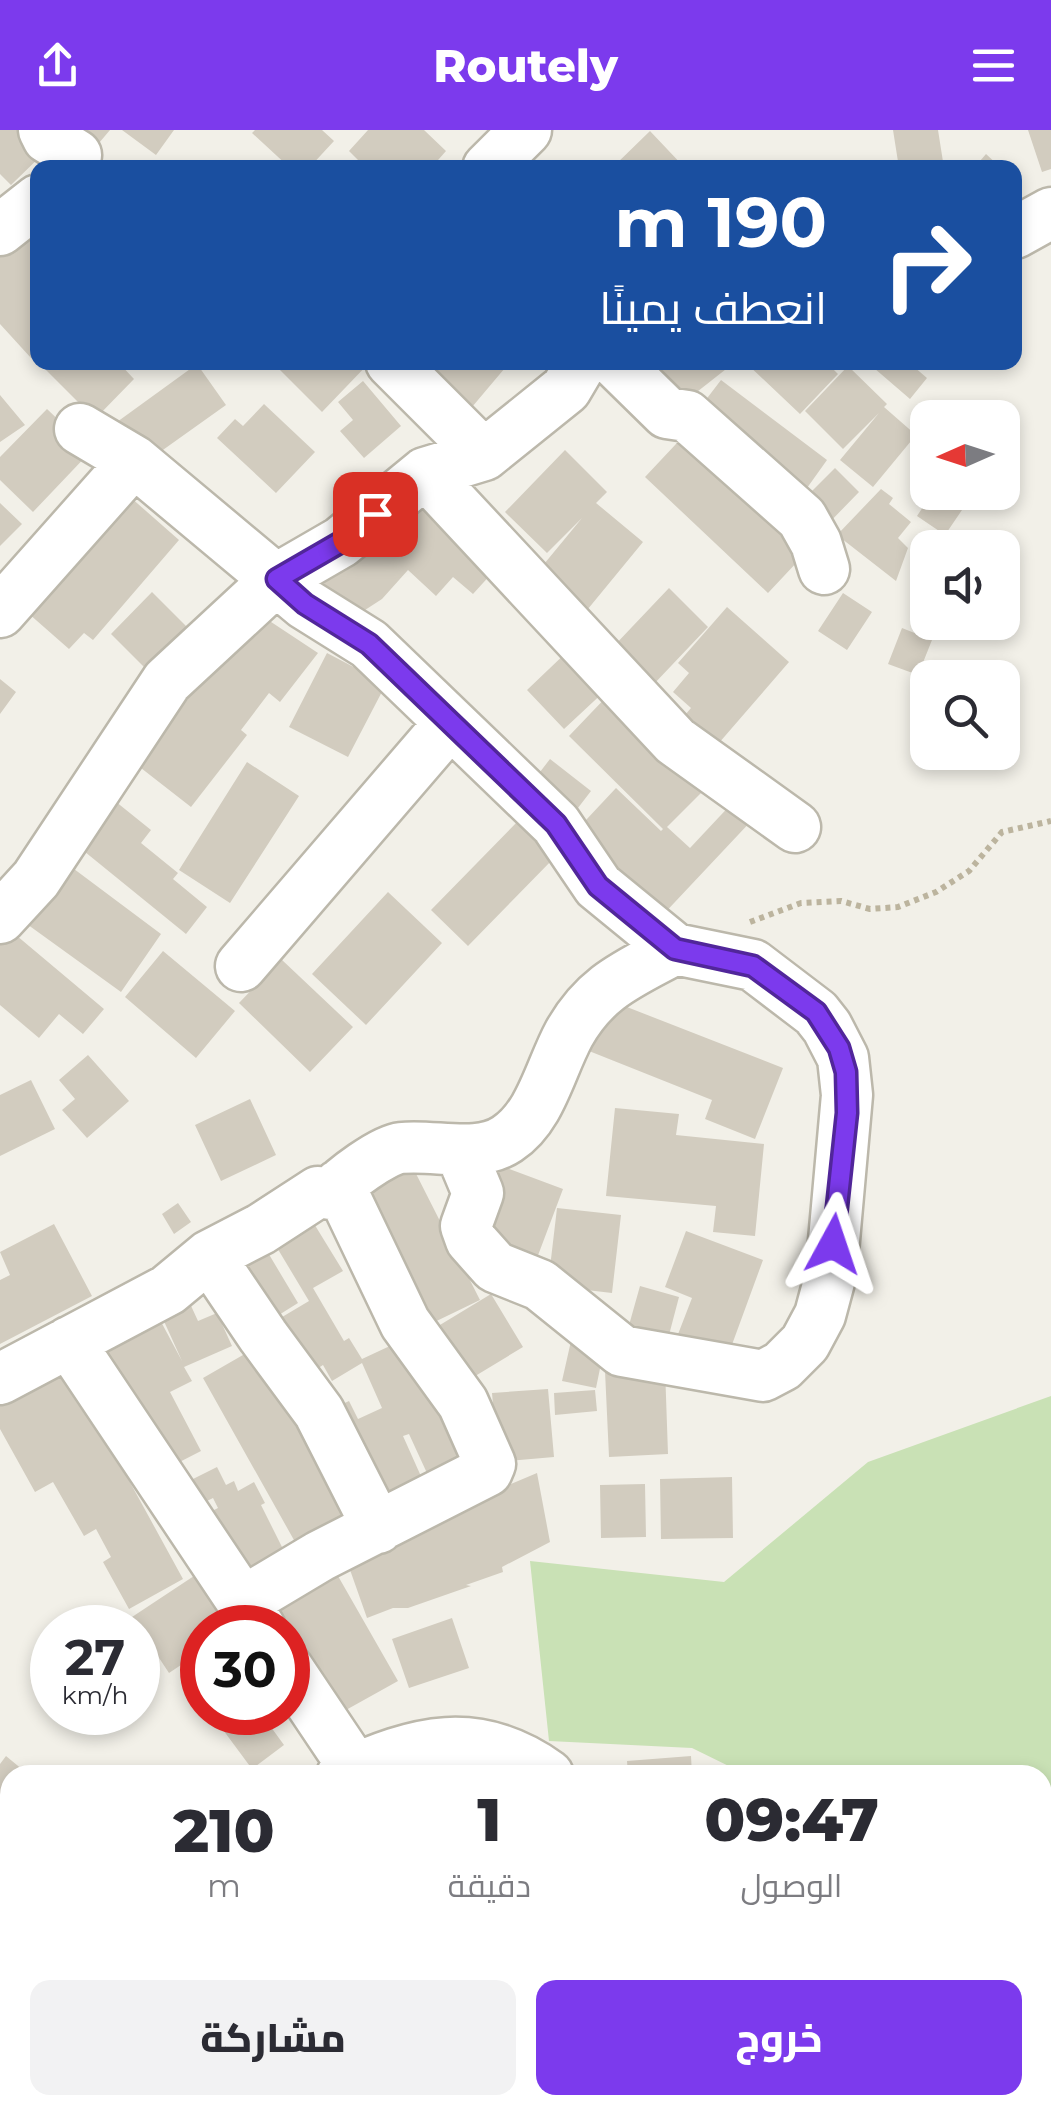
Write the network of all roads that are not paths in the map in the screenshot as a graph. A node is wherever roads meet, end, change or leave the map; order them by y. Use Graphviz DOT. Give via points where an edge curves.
graph roads {
  1 [pos="44,130"];
  2 [pos="75,160"];
  3 [pos="30,206"];
  4 [pos="1051,213"];
  5 [pos="1022,229"];
  6 [pos="0,230"];
  7 [pos="399,370"];
  8 [pos="577,370"];
  9 [pos="623,370"];
  10 [pos="80,430"];
  11 [pos="484,454"];
  12 [pos="134,461"];
  13 [pos="425,474"];
  14 [pos="824,569"];
  15 [pos="277,579"];
  16 [pos="0,612"];
  17 [pos="450,723"];
  18 [pos="795,826"];
  19 [pos="0,918"];
  20 [pos="675,949"];
  21 [pos="241,966"];
  22 [pos="460,1150"];
  23 [pos="338,1186"];
  24 [pos="210,1256"];
  25 [pos="69,1342"];
  26 [pos="0,1379"];
  27 [pos="378,1528"];
  28 [pos="244,1605"];
  29 [pos="263,1605"];
  30 [pos="310,1707"];
  31 [pos="344,1765"];
  32 [pos="365,1765"];
  33 [pos="531,1765"];
  1 -- 2 [label="street"];
  3 -- 6 [label="street"];
  4 -- 5 [label="street"];
  7 -- 11 [label="street"];
  8 -- 11 [label="street" via="566,389"];
  9 -- 14 [label="street" via="667,413 687,416 802,518"];
  10 -- 12 [label="street"];
  11 -- 13 [label="street"];
  12 -- 15 [label="street"];
  12 -- 16 [label="street"];
  13 -- 15 [label="street" via="341,542"];
  13 -- 18 [label="street" via="675,741"];
  15 -- 17 [label="street" via="369,644"];
  15 -- 19 [label="street" via="167,681 36,880"];
  17 -- 20 [label="street" via="556,824 598,886"];
  17 -- 21 [label="street"];
  20 -- 22 [label="street" via="606,987 570,1032 526,1125 499,1145"];
  20 -- 22 [label="street" via="753,966 816,1012 843,1058 847,1113 831,1274 806,1342 782,1366 754,1377 622,1351 540,1284 495,1267 466,1226 478,1193"];
  22 -- 23 [label="street" via="396,1148"];
  23 -- 24 [label="street"];
  23 -- 27 [label="street" via="406,1322 463,1403 490,1464 488,1471"];
  24 -- 25 [label="street" via="168,1290"];
  24 -- 27 [label="street" via="319,1412"];
  25 -- 26 [label="street"];
  25 -- 28 [label="street"];
  27 -- 29 [label="street" via="320,1556"];
  30 -- 31 [label="street"];
  32 -- 33 [label="street" via="398,1751 459,1742 508,1751"];
}
